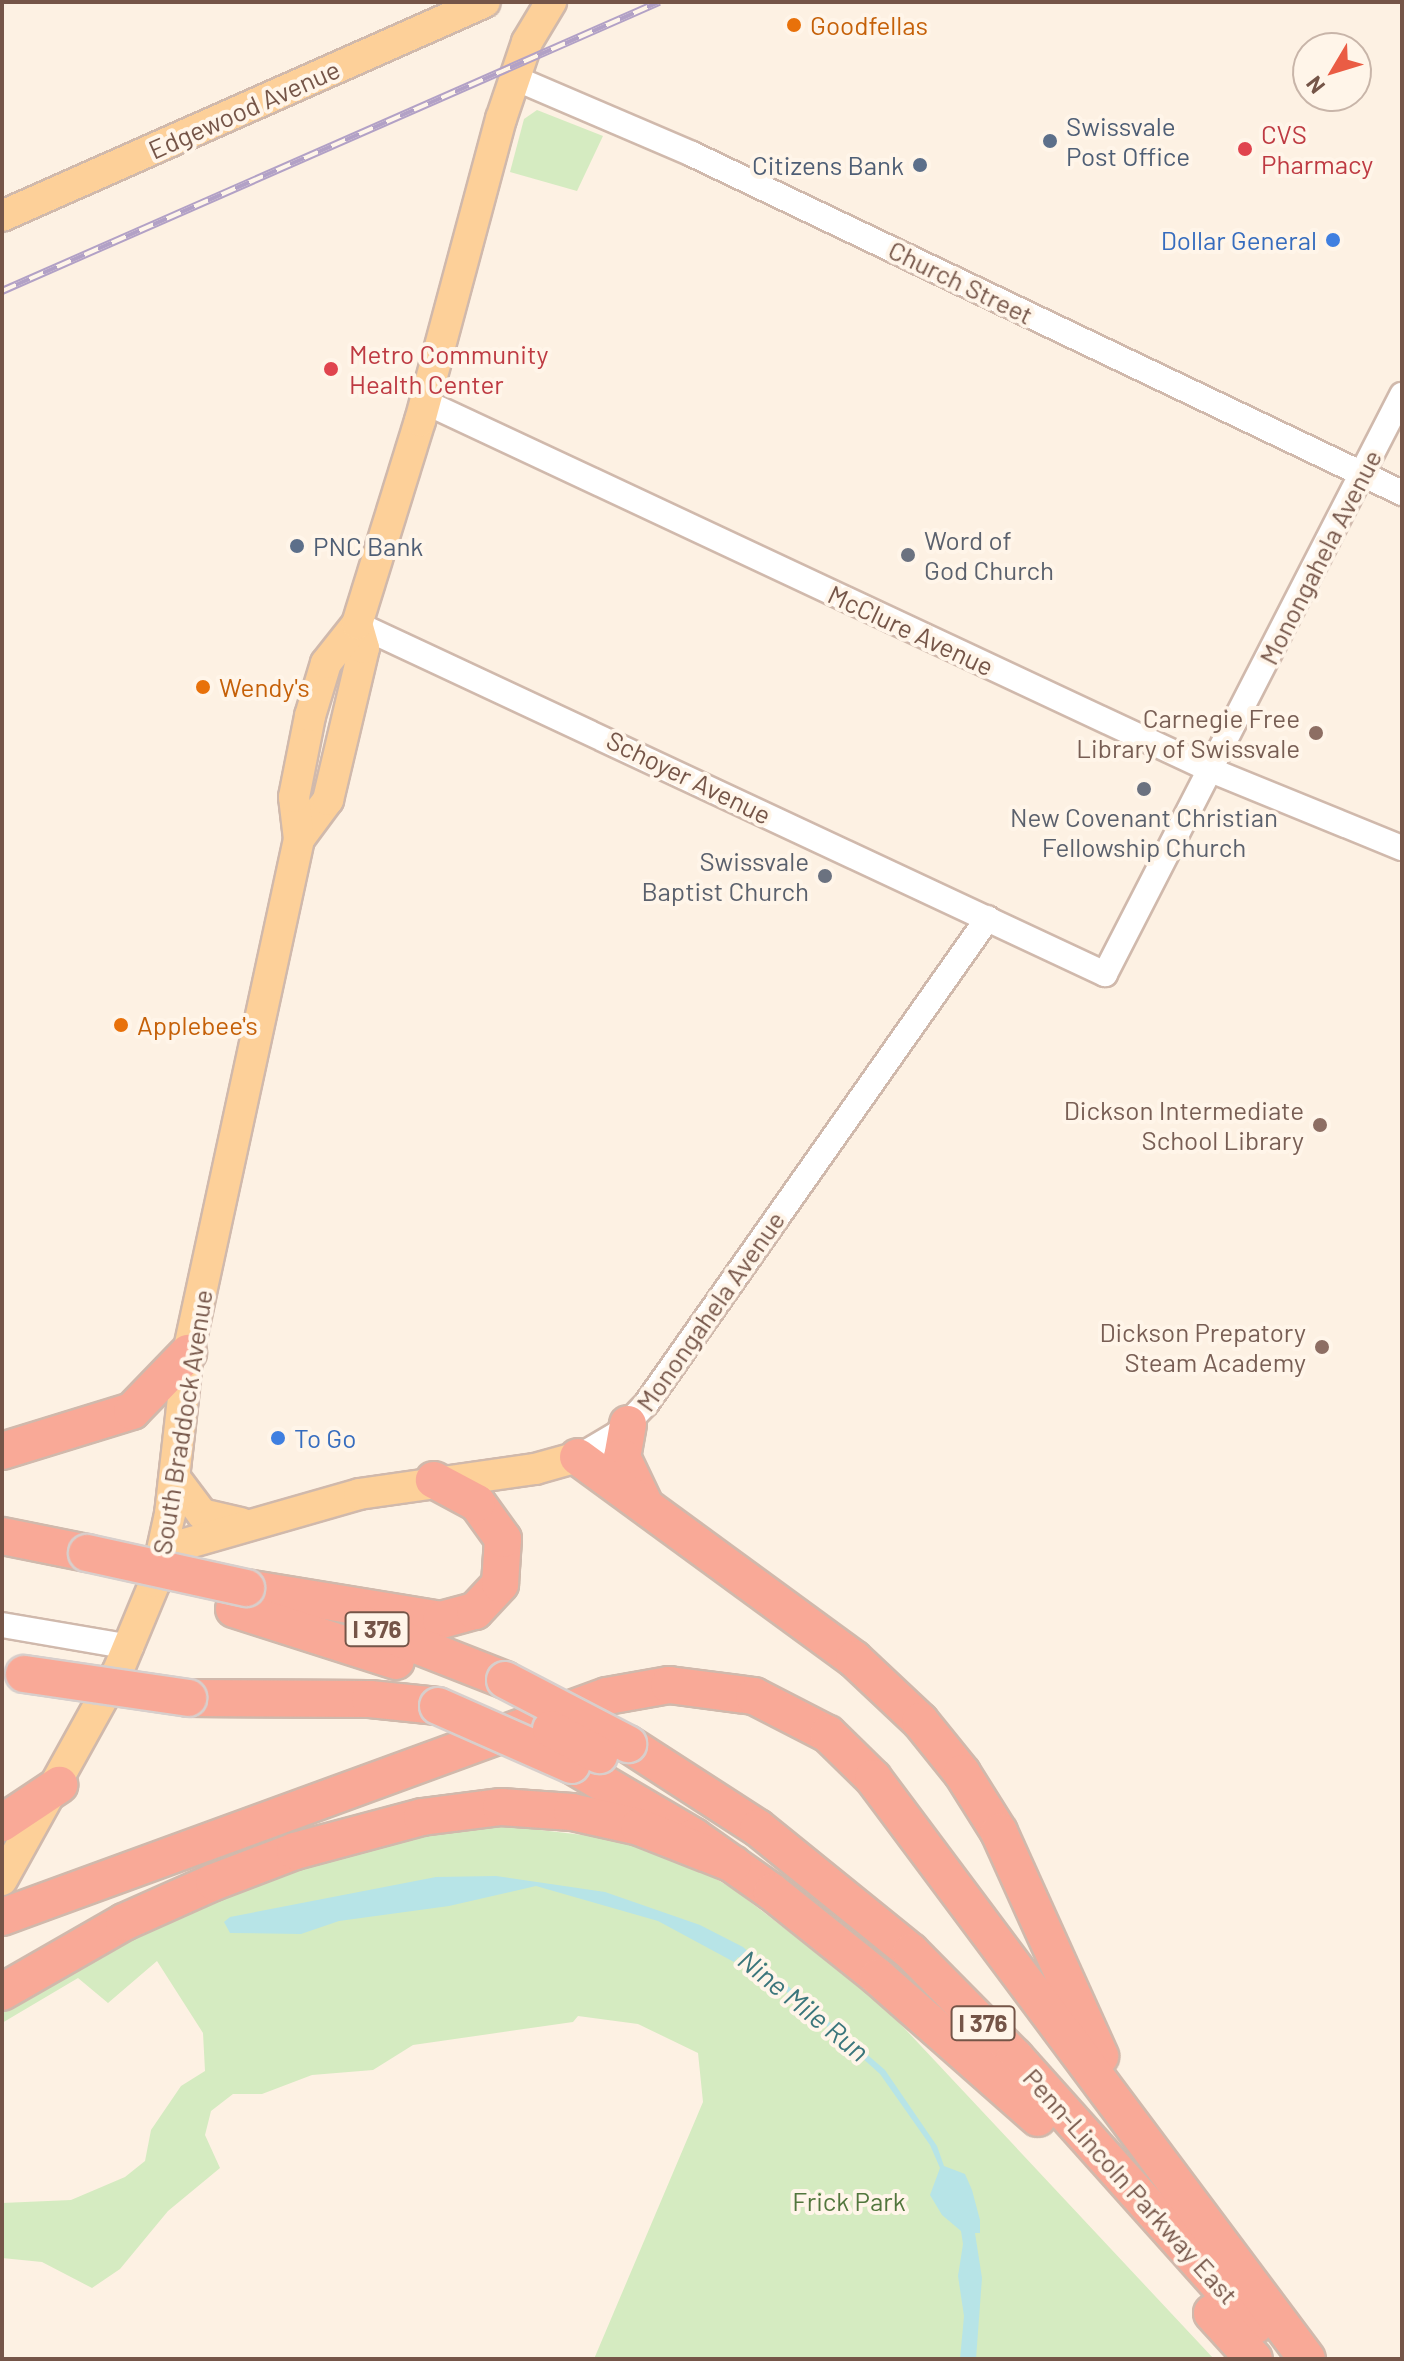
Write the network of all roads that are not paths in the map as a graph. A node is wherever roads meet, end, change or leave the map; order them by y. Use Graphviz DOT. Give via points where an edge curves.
graph roads {
  1 [pos="485,2"];
  2 [pos="551,2"];
  3 [pos="517,79"];
  4 [pos="2,216"];
  5 [pos="1402,395"];
  6 [pos="425,402"];
  7 [pos="1362,473"];
  8 [pos="1402,493"];
  9 [pos="357,624"];
  10 [pos="1213,771"];
  11 [pos="1402,848"];
  12 [pos="988,918"];
  13 [pos="1105,974"];
  14 [pos="188,1353"];
  15 [pos="628,1424"];
  16 [pos="2,1451"];
  17 [pos="578,1457"];
  18 [pos="175,1478"];
  19 [pos="434,1480"];
  20 [pos="643,1501"];
  21 [pos="250,1523"];
  22 [pos="2,1536"];
  23 [pos="164,1550"];
  24 [pos="2,1560"];
  25 [pos="81,1564"];
  26 [pos="240,1599"];
  27 [pos="2,1625"];
  28 [pos="131,1647"];
  29 [pos="13,1672"];
  30 [pos="600,1754"];
  31 [pos="59,1785"];
  32 [pos="2,1823"];
  33 [pos="733,1864"];
  34 [pos="6,1904"];
  35 [pos="2,1992"];
  36 [pos="1038,2118"];
  37 [pos="1137,2129"];
  38 [pos="1254,2359"];
  39 [pos="1286,2359"];
  40 [pos="1307,2359"];
  1 -- 4 [label="main road, Edgewood Avenue"];
  2 -- 3 [label="main road, South Braddock Avenue" via="527,42"];
  3 -- 6 [label="main road, South Braddock Avenue" via="501,119"];
  3 -- 7 [label="street, Church Street" via="692,154"];
  5 -- 7 [label="street, Monongahela Avenue"];
  6 -- 9 [label="main road, South Braddock Avenue"];
  6 -- 10 [label="street, McClure Avenue"];
  7 -- 8 [label="street, Church Street"];
  7 -- 10 [label="street, Monongahela Avenue"];
  9 -- 12 [label="street, Schoyer Avenue"];
  9 -- 14 [label="main road, South Braddock Avenue" via="326,663 310,716 294,797 299,839"];
  10 -- 11 [label="street, McClure Avenue"];
  10 -- 13 [label="street, Monongahela Avenue"];
  12 -- 13 [label="street, Schoyer Avenue"];
  12 -- 15 [label="street, Monongahela Avenue"];
  14 -- 16 [label="highway" via="132,1411"];
  14 -- 18 [label="main road, South Braddock Avenue"];
  15 -- 17 [label="street, Monongahela Avenue"];
  15 -- 20 [label="highway" via="622,1457"];
  17 -- 19 [label="main road, Monongahela Avenue" via="535,1469"];
  17 -- 20 [label="highway"];
  18 -- 21 [label="main road" via="202,1514"];
  18 -- 23 [label="main road, South Braddock Avenue"];
  19 -- 21 [label="main road, Monongahela Avenue"];
  19 -- 26 [label="highway" via="477,1503 503,1539 500,1584 475,1611 441,1620"];
  20 -- 37 [label="highway" via="872,1673 949,1756 1011,1855"];
  21 -- 23 [label="main road, Monongahela Avenue"];
  22 -- 25 [label="highway, Penn-Lincoln Parkway East / I 376"];
  23 -- 28 [label="main road, South Braddock Avenue"];
  24 -- 25 [label="highway, Penn-Lincoln Parkway East / I 376"];
  25 -- 26 [label="highway, Penn-Lincoln Parkway East / I 376"];
  26 -- 30 [label="highway, Penn-Lincoln Parkway East / I 376, bridge" via="369,1626 489,1686"];
  27 -- 28 [label="street"];
  28 -- 31 [label="main road, South Braddock Avenue"];
  29 -- 30 [label="highway, bridge" via="188,1698 370,1699 438,1706"];
  30 -- 33 [label="highway"];
  30 -- 36 [label="highway, Penn-Lincoln Parkway East / I 376" via="705,1820 822,1906 930,2003"];
  30 -- 39 [label="highway, Penn-Lincoln Parkway East / I 376" via="798,1857 911,1952 1015,2057"];
  31 -- 32 [label="highway"];
  31 -- 34 [label="main road, South Braddock Avenue"];
  33 -- 35 [label="highway" via="639,1827 572,1812 501,1807 422,1817 295,1851 214,1882 124,1922"];
  33 -- 36 [label="highway" via="878,1977"];
  34 -- 37 [label="highway" via="607,1696 669,1685 733,1690 793,1711 859,1762"];
  36 -- 38 [label="highway, Penn-Lincoln Parkway East / I 376"];
  37 -- 40 [label="highway"];
}
